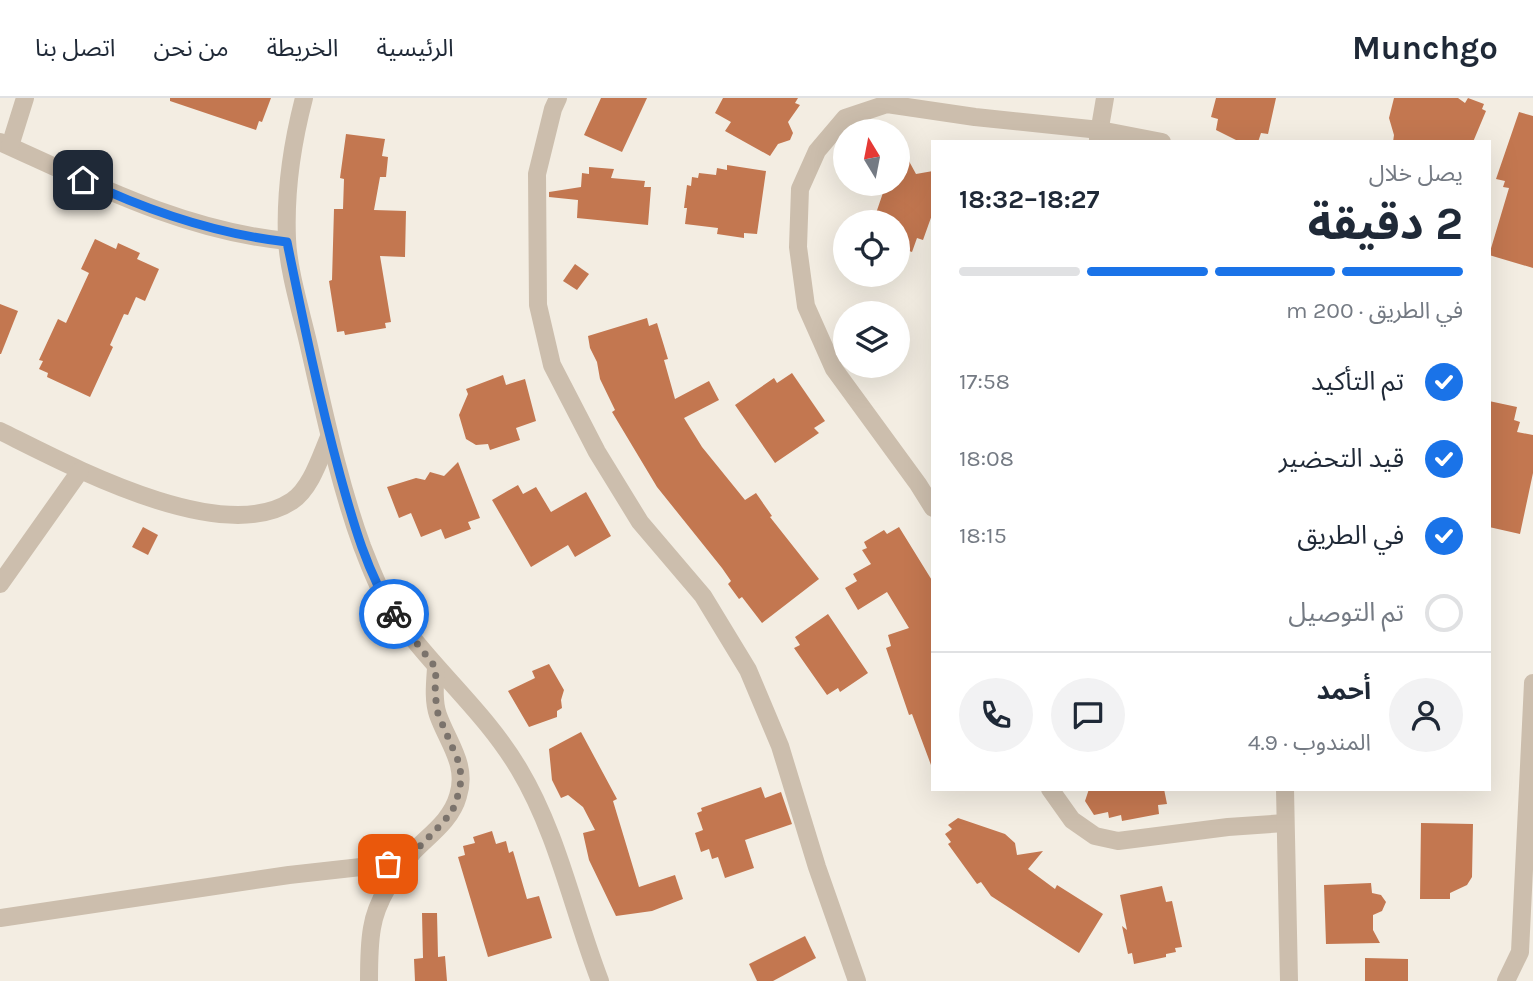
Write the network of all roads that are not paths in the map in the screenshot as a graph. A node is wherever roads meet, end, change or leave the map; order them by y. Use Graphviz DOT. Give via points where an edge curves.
graph roads {
  1 [pos="25,98"];
  2 [pos="304,98"];
  3 [pos="558,98"];
  4 [pos="1105,98"];
  5 [pos="1099,136"];
  6 [pos="1141,140"];
  7 [pos="5,144"];
  8 [pos="287,242"];
  9 [pos="0,431"];
  10 [pos="329,437"];
  11 [pos="80,471"];
  12 [pos="931,505"];
  13 [pos="0,584"];
  14 [pos="436,668"];
  15 [pos="1533,683"];
  16 [pos="1051,791"];
  17 [pos="1285,791"];
  18 [pos="1284,823"];
  19 [pos="411,855"];
  20 [pos="0,918"];
  21 [pos="369,981"];
  22 [pos="600,981"];
  23 [pos="857,981"];
  24 [pos="1289,981"];
  25 [pos="1506,981"];
  1 -- 7 [label="street"];
  2 -- 8 [label="street" via="288,183"];
  3 -- 23 [label="street" via="537,174 538,305 552,365 640,522 703,596 748,670 780,747"];
  4 -- 5 [label="street"];
  5 -- 6 [label="street"];
  5 -- 12 [label="street" via="887,104 845,118 817,150 800,189 798,247 806,306 834,369"];
  7 -- 8 [label="street" via="108,192 201,226"];
  8 -- 10 [label="street"];
  9 -- 11 [label="street"];
  10 -- 11 [label="street" via="312,477 293,500 260,514 192,510"];
  10 -- 14 [label="street" via="373,574 401,624"];
  11 -- 13 [label="street"];
  14 -- 19 [label="street" via="438,714 460,765 461,781 452,812"];
  14 -- 22 [label="street" via="499,738 520,771 568,881"];
  15 -- 25 [label="street" via="1520,952"];
  16 -- 18 [label="street" via="1072,820 1095,836 1118,841"];
  17 -- 18 [label="street"];
  18 -- 24 [label="street"];
  19 -- 20 [label="street" via="388,864"];
  19 -- 21 [label="street" via="388,889 372,925"];
}
